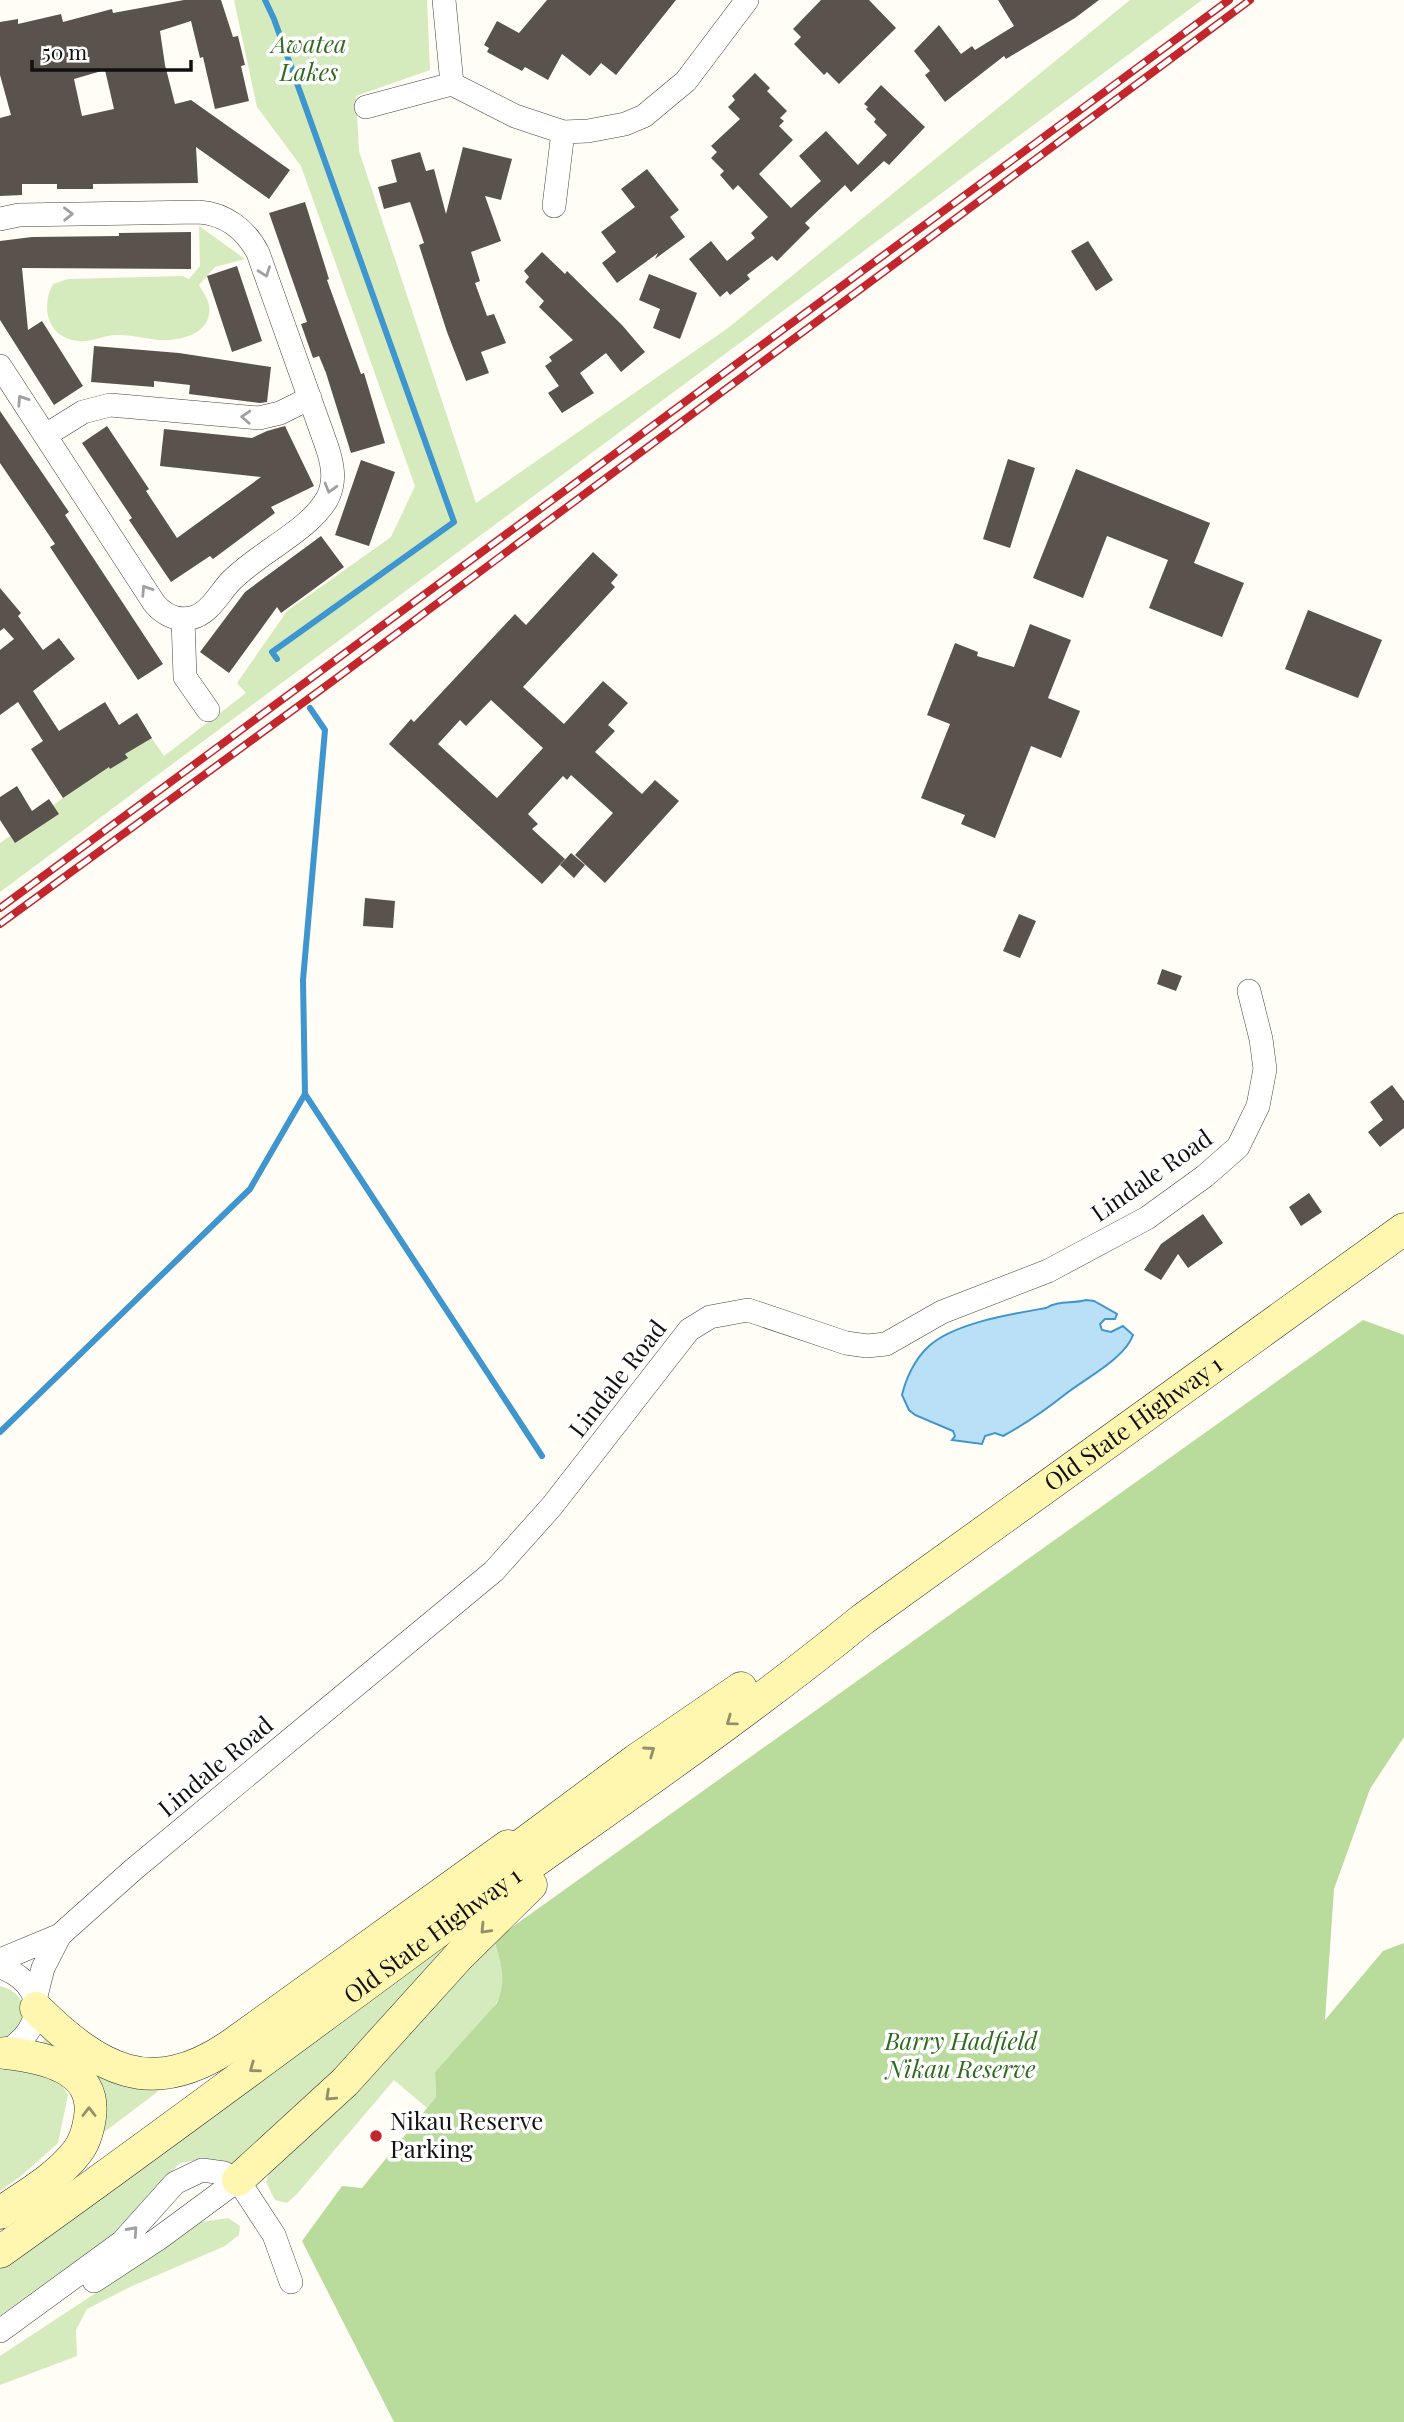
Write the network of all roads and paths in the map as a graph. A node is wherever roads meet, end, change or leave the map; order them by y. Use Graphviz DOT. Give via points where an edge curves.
graph roads {
  1 [pos="444,0"];
  2 [pos="747,0"];
  3 [pos="452,84"];
  4 [pos="366,107"];
  5 [pos="563,132"];
  6 [pos="554,206"];
  7 [pos="0,219"];
  8 [pos="0,366"];
  9 [pos="310,398"];
  10 [pos="46,435"];
  11 [pos="183,619"];
  12 [pos="208,710"];
  13 [pos="1249,990"];
  14 [pos="1404,1229"];
  15 [pos="863,1619"];
  16 [pos="644,1784"];
  17 [pos="595,1791"];
  18 [pos="60,1936"];
  19 [pos="0,1960"];
  20 [pos="0,1966"];
  21 [pos="36,2004"];
  22 [pos="3,2053"];
  23 [pos="238,2180"];
  24 [pos="0,2213"];
  25 [pos="0,2226"];
  26 [pos="0,2252"];
  27 [pos="290,2281"];
  28 [pos="0,2331"];
  29 [pos="0,2344"];
  1 -- 3 [label="street"];
  2 -- 5 [label="street" via="686,81 644,116 613,127"];
  3 -- 4 [label="street"];
  3 -- 5 [label="street" via="515,116"];
  5 -- 6 [label="street"];
  7 -- 9 [label="street, one-way" via="192,211 232,222 258,253"];
  10 -- 8 [label="street, one-way"];
  9 -- 10 [label="street, one-way" via="259,418 110,405 83,412"];
  9 -- 11 [label="street, one-way" via="332,465 333,480 325,502 308,521 240,572 203,613"];
  11 -- 10 [label="street, one-way" via="154,603"];
  11 -- 12 [label="street" via="185,677"];
  13 -- 18 [label="street, Lindale Road" via="1265,1069 1258,1106 1238,1147 1205,1176 1099,1246 942,1312 886,1344 846,1343 748,1310 710,1317 689,1330 552,1506 494,1571"];
  14 -- 15 [label="main road, Old State Highway 1"];
  15 -- 16 [label="main road, Old State Highway 1, one-way" via="787,1681"];
  17 -- 15 [label="main road, Old State Highway 1, one-way" via="768,1670"];
  16 -- 23 [label="main road, one-way" via="499,1915 345,2082"];
  16 -- 26 [label="main road, Old State Highway 1, one-way"];
  17 -- 21 [label="main road" via="530,1830 209,2060 156,2075 116,2068 80,2048"];
  17 -- 25 [label="main road, Old State Highway 1"];
  18 -- 19 [label="street, Lindale Road"];
  18 -- 21 [label="street" via="43,1968"];
  20 -- 21 [label="street" via="28,1984"];
  21 -- 22 [label="street" via="28,2032"];
  24 -- 22 [label="main road, one-way" via="62,2169 88,2134 91,2110 88,2094 65,2067"];
  23 -- 27 [label="street" via="274,2235"];
  28 -- 23 [label="street, one-way" via="122,2242 175,2183 202,2170"];
  23 -- 29 [label="street"];
}
